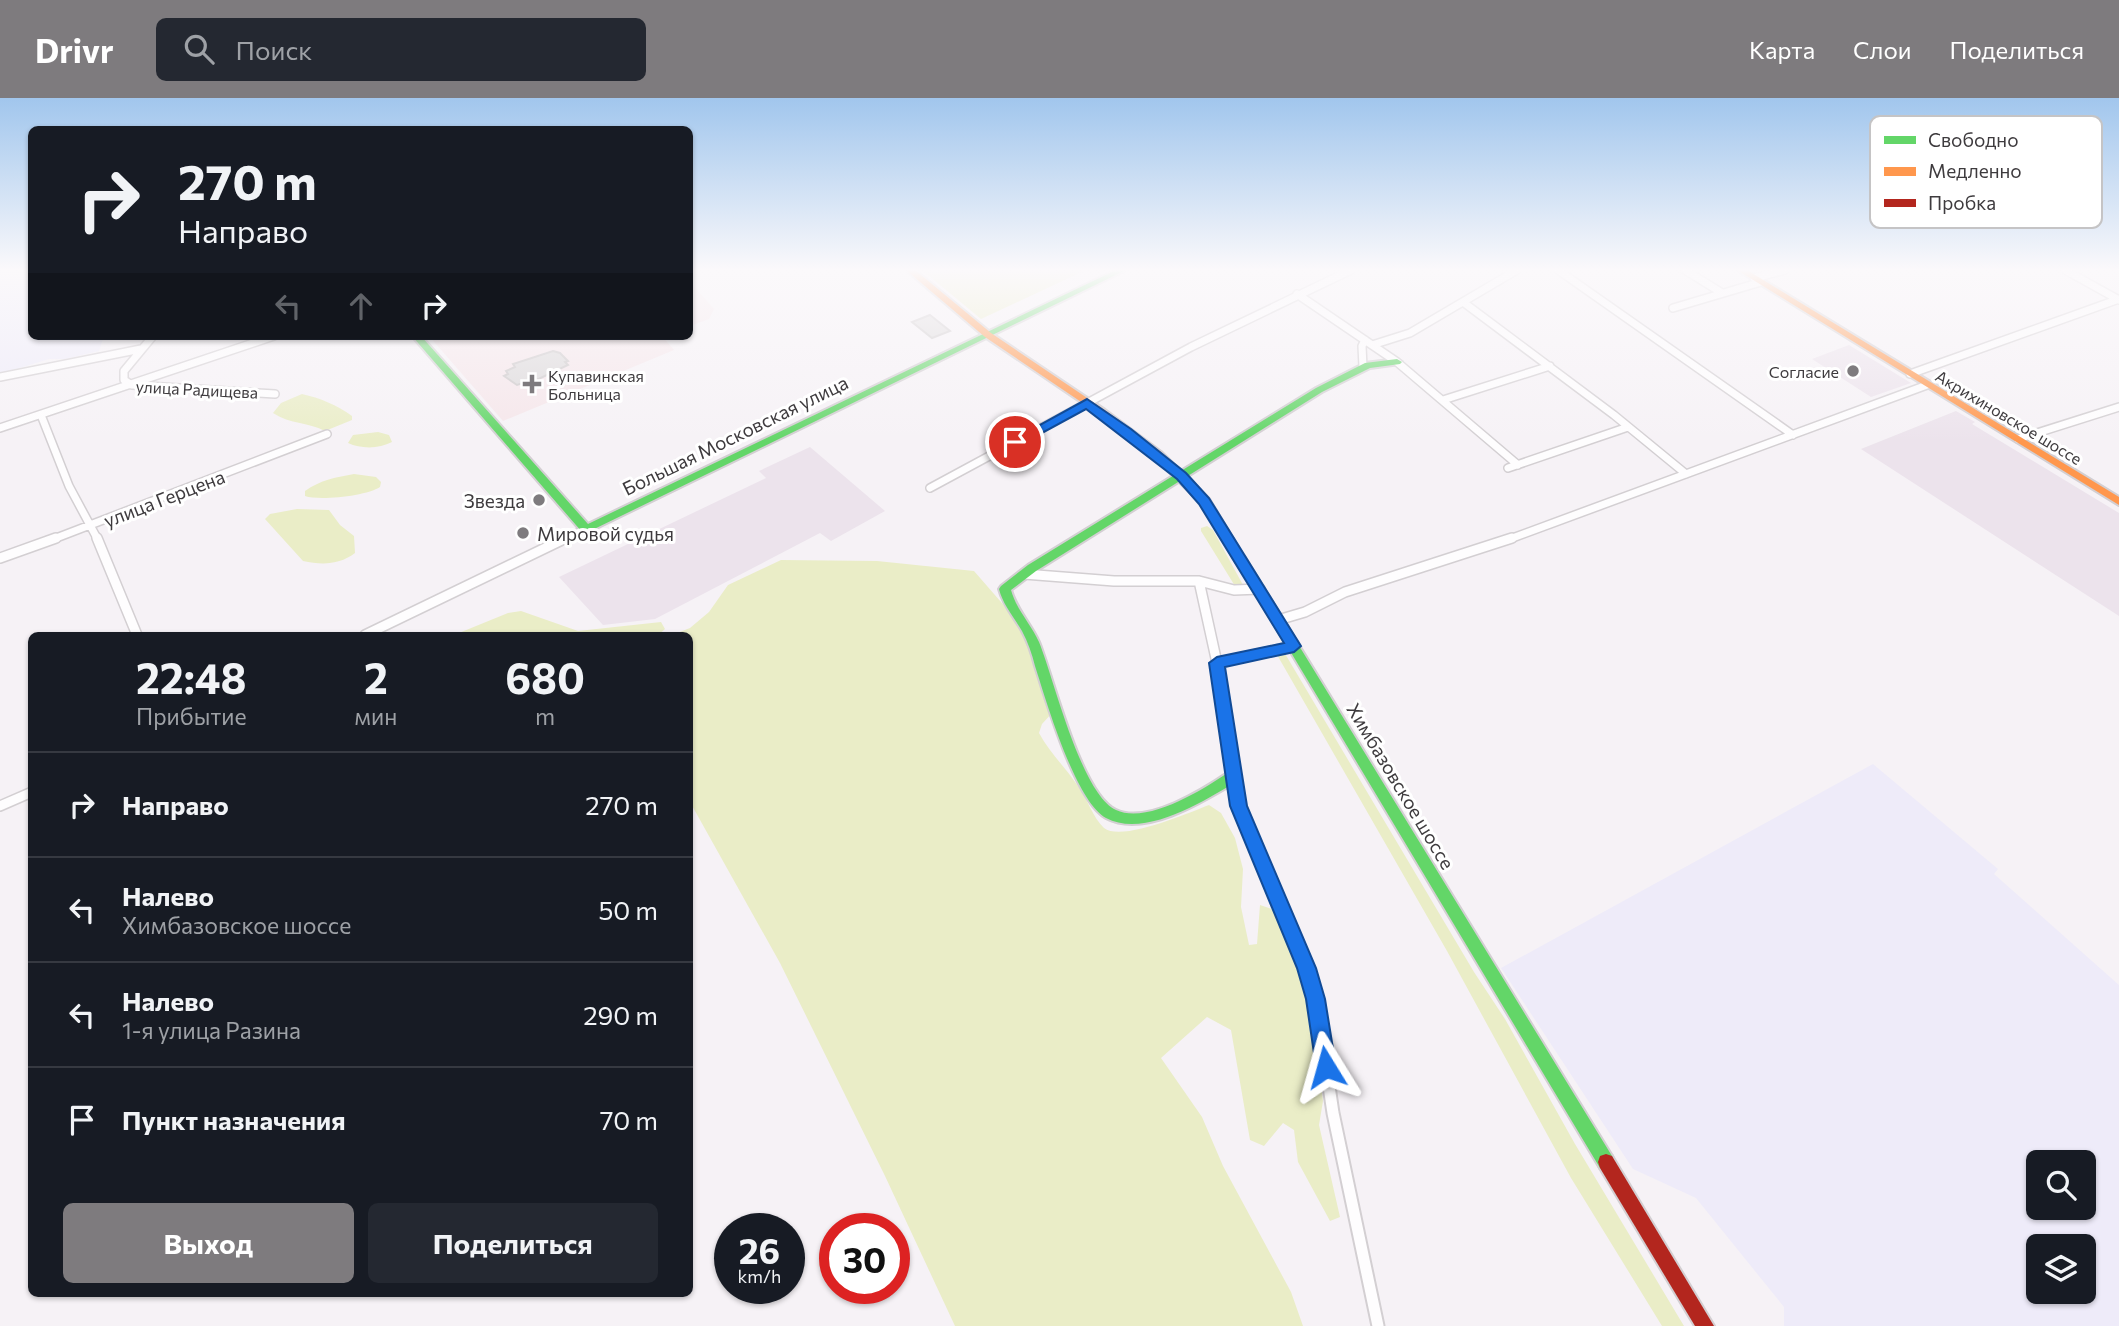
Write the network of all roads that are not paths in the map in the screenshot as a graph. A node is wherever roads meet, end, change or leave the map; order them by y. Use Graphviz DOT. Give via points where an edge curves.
graph roads {
  1 [pos="980,327"];
  2 [pos="1005,327"];
  3 [pos="1233,327"];
  4 [pos="1346,327"];
  5 [pos="1420,327"];
  6 [pos="1497,327"];
  7 [pos="1640,327"];
  8 [pos="1834,327"];
  9 [pos="2040,327"];
  10 [pos="989,335"];
  11 [pos="149,340"];
  12 [pos="262,340"];
  13 [pos="420,340"];
  14 [pos="1365,340"];
  15 [pos="1372,345"];
  16 [pos="141,349"];
  17 [pos="1397,362"];
  18 [pos="1550,366"];
  19 [pos="1363,368"];
  20 [pos="1910,374"];
  21 [pos="0,377"];
  22 [pos="130,384"];
  23 [pos="1927,385"];
  24 [pos="275,394"];
  25 [pos="1443,400"];
  26 [pos="1087,403"];
  27 [pos="2119,407"];
  28 [pos="41,415"];
  29 [pos="1628,427"];
  30 [pos="0,428"];
  31 [pos="327,434"];
  32 [pos="1793,435"];
  33 [pos="2018,439"];
  34 [pos="1518,465"];
  35 [pos="1508,468"];
  36 [pos="1686,474"];
  37 [pos="1181,476"];
  38 [pos="930,488"];
  39 [pos="2119,502"];
  40 [pos="92,526"];
  41 [pos="586,529"];
  42 [pos="0,558"];
  43 [pos="1024,574"];
  44 [pos="1199,582"];
  45 [pos="1259,589"];
  46 [pos="1278,620"];
  47 [pos="136,632"];
  48 [pos="371,632"];
  49 [pos="1294,646"];
  50 [pos="1217,663"];
  51 [pos="1234,776"];
  52 [pos="28,794"];
  53 [pos="0,806"];
  54 [pos="1378,1326"];
  55 [pos="1704,1326"];
  1 -- 10 [label="street, Химбазовское шоссе"];
  2 -- 10 [label="street, Большая Московская улица"];
  3 -- 26 [label="street"];
  4 -- 14 [label="street"];
  5 -- 15 [label="street"];
  6 -- 18 [label="street"];
  7 -- 32 [label="street"];
  8 -- 20 [label="street, Акрихиновское шоссе"];
  9 -- 20 [label="street"];
  10 -- 26 [label="street, Химбазовское шоссе"];
  10 -- 41 [label="street, Большая Московская улица"];
  11 -- 16 [label="street"];
  12 -- 22 [label="street"];
  13 -- 41 [label="street"];
  14 -- 15 [label="street"];
  14 -- 19 [label="street"];
  15 -- 17 [label="street"];
  16 -- 21 [label="street"];
  16 -- 22 [label="street" via="124,371 124,380"];
  17 -- 19 [label="street"];
  17 -- 25 [label="street"];
  18 -- 25 [label="street"];
  18 -- 29 [label="street"];
  19 -- 37 [label="street"];
  20 -- 23 [label="street, Акрихиновское шоссе"];
  22 -- 24 [label="street, улица Радищева"];
  22 -- 28 [label="street, улица Радищева"];
  23 -- 32 [label="street"];
  23 -- 33 [label="street, Акрихиновское шоссе"];
  25 -- 34 [label="street"];
  26 -- 37 [label="street, Химбазовское шоссе"];
  26 -- 38 [label="street"];
  27 -- 33 [label="street"];
  28 -- 30 [label="street, улица Радищева"];
  28 -- 40 [label="street" via="69,486"];
  29 -- 34 [label="street"];
  29 -- 36 [label="street"];
  31 -- 40 [label="street, улица Герцена"];
  32 -- 36 [label="street"];
  33 -- 39 [label="street, Акрихиновское шоссе"];
  34 -- 35 [label="street"];
  36 -- 46 [label="street" via="1532,532 1345,592"];
  37 -- 43 [label="street"];
  37 -- 45 [label="street, Химбазовское шоссе" via="1213,513"];
  40 -- 42 [label="street, улица Герцена"];
  40 -- 47 [label="street"];
  41 -- 48 [label="street, Большая Московская улица"];
  43 -- 44 [label="street"];
  43 -- 51 [label="street" via="1005,589 1006,598 1026,627 1087,788 1103,808 1114,816 1134,818 1206,794"];
  44 -- 45 [label="street" via="1234,590"];
  44 -- 50 [label="street"];
  45 -- 46 [label="street, Химбазовское шоссе"];
  46 -- 49 [label="street, Химбазовское шоссе"];
  49 -- 50 [label="street"];
  49 -- 55 [label="street, Химбазовское шоссе"];
  50 -- 51 [label="street"];
  51 -- 54 [label="street" via="1242,816 1312,985 1333,1113"];
  52 -- 53 [label="street"];
}
